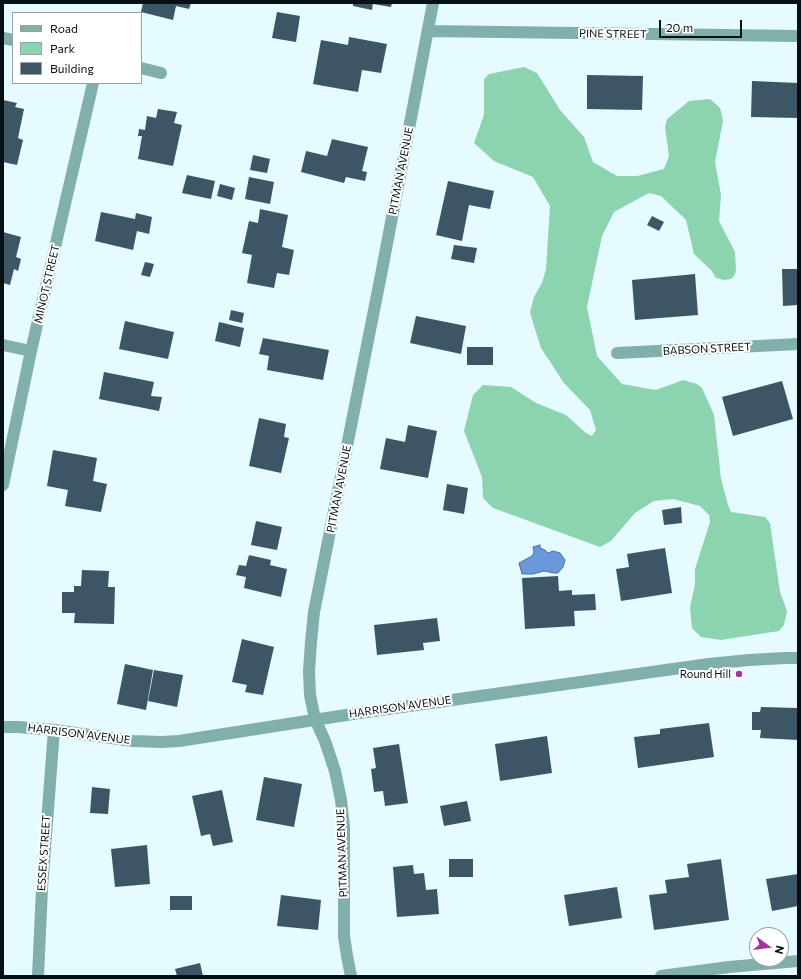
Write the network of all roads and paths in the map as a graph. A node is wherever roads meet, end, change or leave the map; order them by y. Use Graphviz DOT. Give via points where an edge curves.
graph roads {
  1 [pos="434,3"];
  2 [pos="428,31"];
  3 [pos="798,36"];
  4 [pos="142,68"];
  5 [pos="161,73"];
  6 [pos="93,84"];
  7 [pos="798,344"];
  8 [pos="3,345"];
  9 [pos="32,351"];
  10 [pos="617,353"];
  11 [pos="3,485"];
  12 [pos="798,658"];
  13 [pos="315,719"];
  14 [pos="3,727"];
  15 [pos="54,730"];
  16 [pos="798,961"];
  17 [pos="38,976"];
  18 [pos="351,976"];
  19 [pos="661,976"];
  1 -- 2 [label="street, PITMAN AVENUE"];
  2 -- 3 [label="street, PINE STREET"];
  2 -- 13 [label="street, PITMAN AVENUE" via="314,612 309,671"];
  4 -- 5 [label="street"];
  6 -- 9 [label="street, MINOT STREET"];
  7 -- 10 [label="street, BABSON STREET"];
  8 -- 9 [label="street"];
  9 -- 11 [label="street, MINOT STREET"];
  12 -- 13 [label="street, HARRISON AVENUE" via="709,664"];
  13 -- 15 [label="street, HARRISON AVENUE" via="162,742 133,741"];
  13 -- 18 [label="street, PITMAN AVENUE" via="335,771 344,827 344,936"];
  14 -- 15 [label="street, HARRISON AVENUE"];
  15 -- 17 [label="street, ESSEX STREET"];
  16 -- 19 [label="street"];
}
